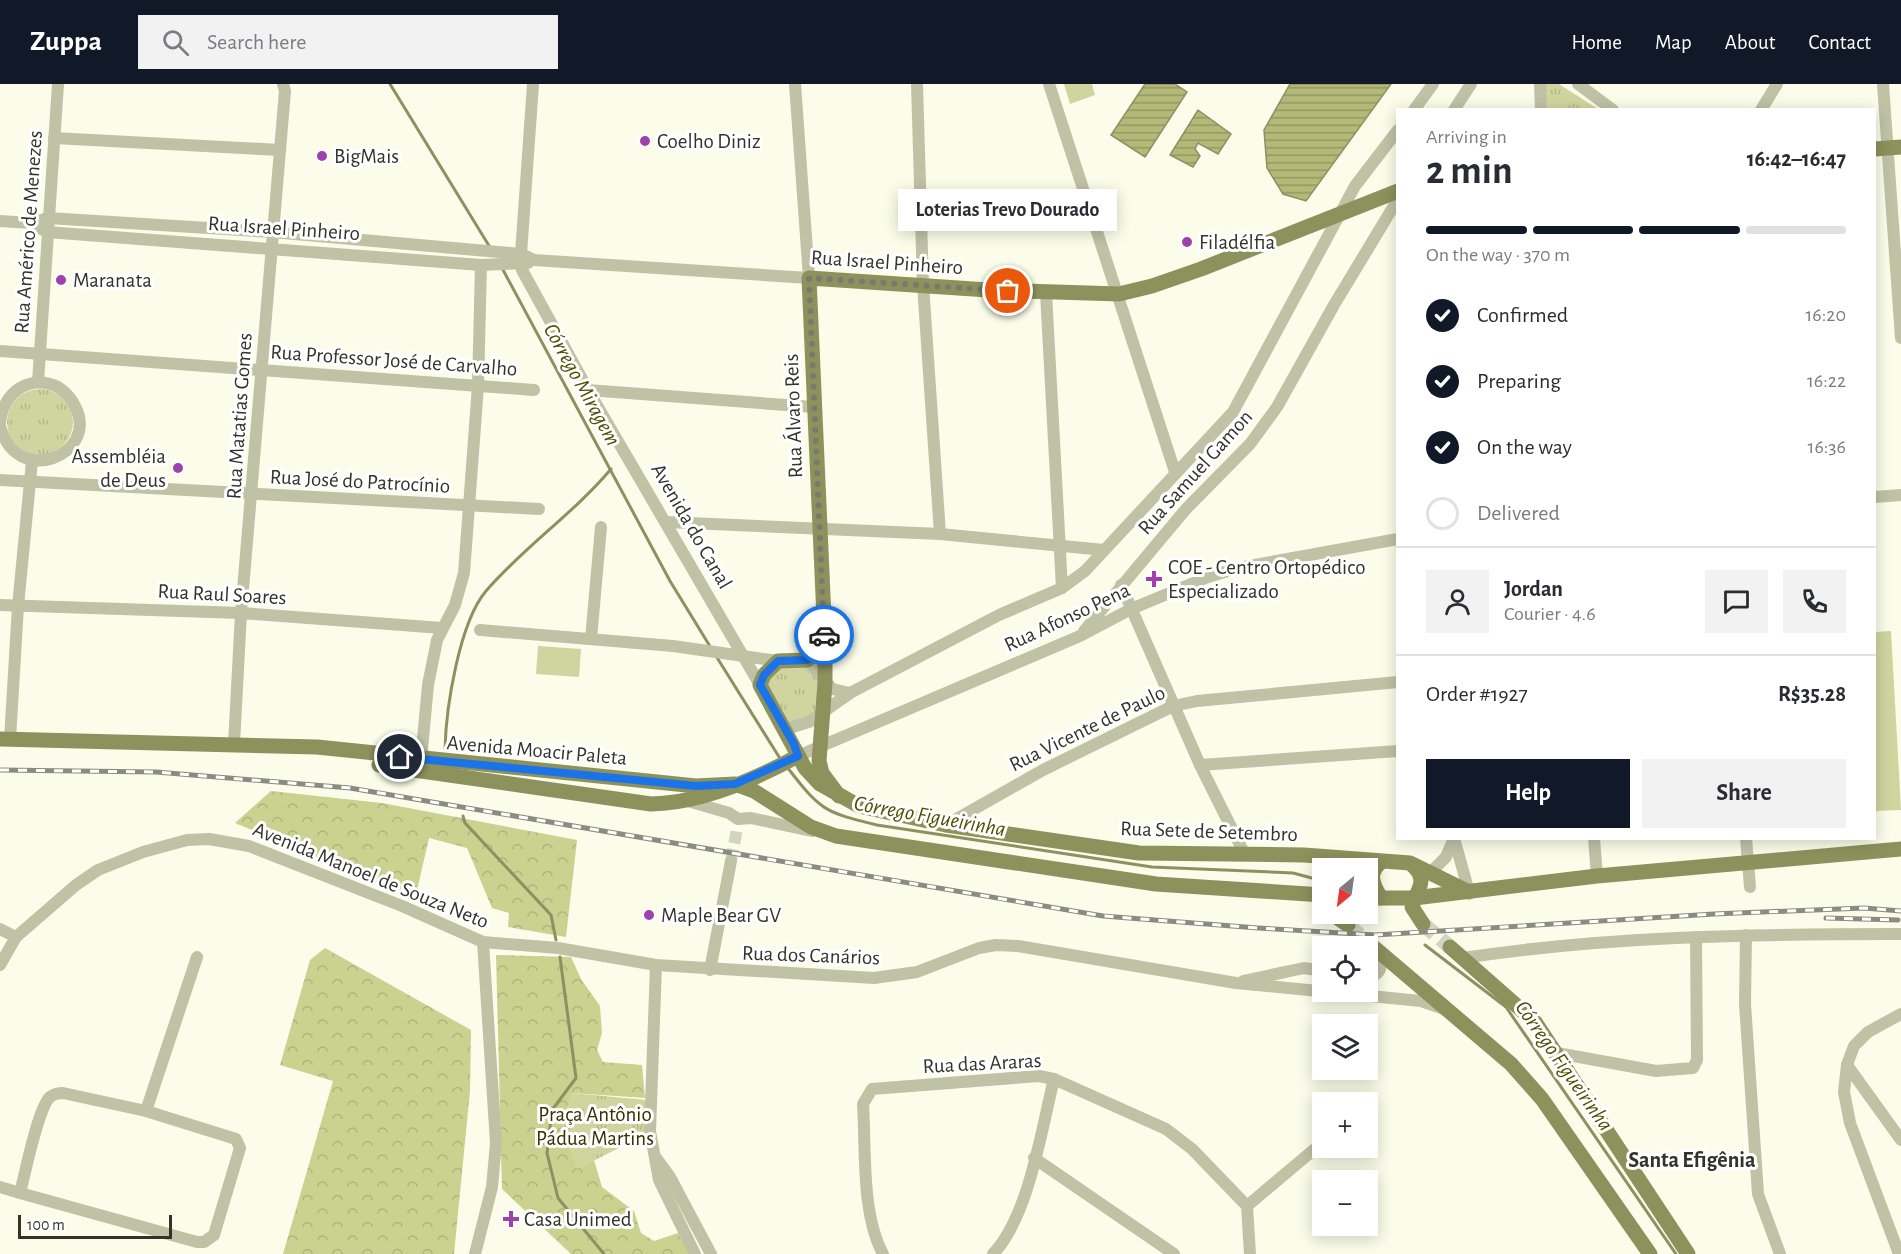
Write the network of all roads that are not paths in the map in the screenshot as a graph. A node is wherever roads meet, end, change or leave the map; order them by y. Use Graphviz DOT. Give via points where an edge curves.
graph roads {
  1 [pos="58,84"];
  2 [pos="533,84"];
  3 [pos="795,84"];
  4 [pos="916,84"];
  5 [pos="1049,84"];
  6 [pos="1433,84"];
  7 [pos="1471,84"];
  8 [pos="1540,84"];
  9 [pos="1578,84"];
  10 [pos="1778,84"];
  11 [pos="1883,84"];
  12 [pos="284,87"];
  13 [pos="1415,108"];
  14 [pos="1455,108"];
  15 [pos="1541,108"];
  16 [pos="1610,108"];
  17 [pos="1762,108"];
  18 [pos="1396,133"];
  19 [pos="54,138"];
  20 [pos="1888,148"];
  21 [pos="280,150"];
  22 [pos="1396,192"];
  23 [pos="1396,203"];
  24 [pos="48,218"];
  25 [pos="0,221"];
  26 [pos="31,223"];
  27 [pos="46,232"];
  28 [pos="272,232"];
  29 [pos="271,248"];
  30 [pos="521,260"];
  31 [pos="481,264"];
  32 [pos="809,278"];
  33 [pos="923,285"];
  34 [pos="1046,293"];
  35 [pos="1119,294"];
  36 [pos="1901,338"];
  37 [pos="0,351"];
  38 [pos="38,353"];
  39 [pos="262,370"];
  40 [pos="38,382"];
  41 [pos="478,386"];
  42 [pos="534,390"];
  43 [pos="588,390"];
  44 [pos="813,407"];
  45 [pos="0,425"];
  46 [pos="32,461"];
  47 [pos="1175,472"];
  48 [pos="0,480"];
  49 [pos="31,483"];
  50 [pos="252,494"];
  51 [pos="1901,495"];
  52 [pos="1876,497"];
  53 [pos="471,506"];
  54 [pos="539,509"];
  55 [pos="666,522"];
  56 [pos="601,527"];
  57 [pos="819,527"];
  58 [pos="940,534"];
  59 [pos="1396,539"];
  60 [pos="1060,546"];
  61 [pos="1104,550"];
  62 [pos="1121,585"];
  63 [pos="1062,588"];
  64 [pos="0,605"];
  65 [pos="18,606"];
  66 [pos="1131,609"];
  67 [pos="241,613"];
  68 [pos="442,628"];
  69 [pos="480,630"];
  70 [pos="1080,636"];
  71 [pos="591,639"];
  72 [pos="825,641"];
  73 [pos="743,656"];
  74 [pos="807,660"];
  75 [pos="778,661"];
  76 [pos="1396,682"];
  77 [pos="825,683"];
  78 [pos="760,685"];
  79 [pos="850,693"];
  80 [pos="1173,706"];
  81 [pos="822,713"];
  82 [pos="786,729"];
  83 [pos="5,739"];
  84 [pos="234,744"];
  85 [pos="819,747"];
  86 [pos="300,748"];
  87 [pos="1396,751"];
  88 [pos="795,757"];
  89 [pos="421,760"];
  90 [pos="1200,765"];
  91 [pos="583,775"];
  92 [pos="735,784"];
  93 [pos="583,794"];
  94 [pos="839,796"];
  95 [pos="688,801"];
  96 [pos="946,825"];
  97 [pos="836,836"];
  98 [pos="1453,840"];
  99 [pos="1455,840"];
  100 [pos="1594,840"];
  101 [pos="1746,840"];
  102 [pos="1901,849"];
  103 [pos="1245,855"];
  104 [pos="731,861"];
  105 [pos="1748,861"];
  106 [pos="1381,862"];
  107 [pos="1410,863"];
  108 [pos="1378,864"];
  109 [pos="1138,867"];
  110 [pos="1431,872"];
  111 [pos="1597,876"];
  112 [pos="1750,887"];
  113 [pos="1469,892"];
  114 [pos="1312,894"];
  115 [pos="1378,898"];
  116 [pos="1414,898"];
  117 [pos="1423,924"];
  118 [pos="0,929"];
  119 [pos="1901,934"];
  120 [pos="1746,935"];
  121 [pos="16,937"];
  122 [pos="1696,937"];
  123 [pos="483,942"];
  124 [pos="1450,947"];
  125 [pos="558,948"];
  126 [pos="1378,951"];
  127 [pos="1382,954"];
  128 [pos="197,957"];
  129 [pos="1463,958"];
  130 [pos="0,965"];
  131 [pos="657,965"];
  132 [pos="710,970"];
  133 [pos="1312,970"];
  134 [pos="1378,974"];
  135 [pos="1236,983"];
  136 [pos="1450,1011"];
  137 [pos="1901,1014"];
  138 [pos="1557,1053"];
  139 [pos="1847,1065"];
  140 [pos="1054,1079"];
  141 [pos="146,1111"];
  142 [pos="1901,1140"];
  143 [pos="1312,1151"];
  144 [pos="656,1158"];
  145 [pos="1034,1158"];
  146 [pos="0,1187"];
  147 [pos="20,1193"];
  148 [pos="1247,1206"];
  149 [pos="475,1254"];
  150 [pos="695,1254"];
  151 [pos="711,1254"];
  152 [pos="882,1254"];
  153 [pos="993,1254"];
  154 [pos="1174,1254"];
  155 [pos="1250,1254"];
  156 [pos="1650,1254"];
  157 [pos="1688,1254"];
  158 [pos="1780,1254"];
  159 [pos="1899,1254"];
  1 -- 19 [label="street, Rua Américo de Menezes"];
  2 -- 30 [label="street"];
  3 -- 32 [label="street, Rua Álvaro Reis"];
  4 -- 33 [label="street"];
  5 -- 35 [label="street"];
  6 -- 13 [label="street"];
  7 -- 14 [label="street"];
  8 -- 15 [label="street"];
  9 -- 16 [label="street"];
  10 -- 17 [label="street"];
  11 -- 20 [label="street"];
  12 -- 21 [label="street, Rua Matatias Gomes"];
  18 -- 47 [label="street" via="1355,186 1244,397"];
  19 -- 21 [label="street"];
  19 -- 24 [label="street, Rua Américo de Menezes"];
  20 -- 36 [label="street"];
  21 -- 28 [label="street, Rua Matatias Gomes"];
  22 -- 35 [label="main road, Rua Israel Pinheiro" via="1201,269"];
  23 -- 62 [label="street, Rua Samuel Gamon" via="1277,407 1250,444 1186,509"];
  24 -- 26 [label="street, Rua Israel Pinheiro"];
  24 -- 27 [label="street, Rua Américo de Menezes"];
  24 -- 28 [label="street, Rua Israel Pinheiro"];
  25 -- 26 [label="street, Rua Israel Pinheiro"];
  26 -- 27 [label="street, Rua Israel Pinheiro"];
  27 -- 29 [label="street, Rua Israel Pinheiro"];
  27 -- 38 [label="street, Rua Américo de Menezes"];
  28 -- 29 [label="street, Rua Matatias Gomes"];
  28 -- 30 [label="street, Rua Israel Pinheiro" via="502,252"];
  29 -- 31 [label="street, Rua Israel Pinheiro"];
  29 -- 39 [label="street, Rua Matatias Gomes"];
  30 -- 31 [label="street, Rua Israel Pinheiro" via="507,266"];
  30 -- 32 [label="street, Rua Israel Pinheiro"];
  30 -- 43 [label="street, Avenida do Canal" via="531,289"];
  31 -- 41 [label="street"];
  32 -- 33 [label="main road, Rua Israel Pinheiro"];
  32 -- 44 [label="main road, Rua Álvaro Reis"];
  33 -- 34 [label="main road, Rua Israel Pinheiro"];
  33 -- 58 [label="street"];
  34 -- 35 [label="main road, Rua Israel Pinheiro"];
  34 -- 60 [label="street"];
  35 -- 47 [label="street"];
  37 -- 38 [label="street, Rua Professor José de Carvalho"];
  38 -- 39 [label="street, Rua Professor José de Carvalho"];
  38 -- 40 [label="street, Rua Américo de Menezes"];
  39 -- 41 [label="street, Rua Professor José de Carvalho"];
  39 -- 50 [label="street, Rua Matatias Gomes"];
  40 -- 45 [label="street" via="14,391 6,401"];
  40 -- 46 [label="street" via="63,390 78,411 79,425 69,448 52,459"];
  41 -- 42 [label="street, Rua Professor José de Carvalho"];
  41 -- 53 [label="street"];
  43 -- 44 [label="street"];
  43 -- 55 [label="street, Avenida do Canal"];
  44 -- 57 [label="main road, Rua Álvaro Reis"];
  45 -- 46 [label="street" via="10,448"];
  46 -- 49 [label="street"];
  47 -- 61 [label="street"];
  48 -- 49 [label="street, Rua José do Patrocínio"];
  49 -- 50 [label="street, Rua José do Patrocínio"];
  49 -- 65 [label="street"];
  50 -- 53 [label="street, Rua José do Patrocínio"];
  50 -- 67 [label="street, Rua Matatias Gomes"];
  51 -- 52 [label="street"];
  53 -- 54 [label="street, Rua José do Patrocínio"];
  53 -- 68 [label="street" via="464,573"];
  55 -- 57 [label="street"];
  55 -- 73 [label="street, Avenida do Canal"];
  56 -- 71 [label="street"];
  57 -- 58 [label="street"];
  57 -- 72 [label="main road, Rua Álvaro Reis"];
  58 -- 60 [label="street"];
  59 -- 66 [label="street, Rua Afonso Pena" via="1238,568"];
  60 -- 61 [label="street"];
  60 -- 63 [label="street"];
  61 -- 63 [label="street" via="1085,572"];
  62 -- 66 [label="street"];
  62 -- 70 [label="street, Rua Samuel Gamon"];
  63 -- 79 [label="street" via="999,615"];
  64 -- 65 [label="street, Rua Raul Soares"];
  65 -- 67 [label="street, Rua Raul Soares"];
  65 -- 83 [label="street"];
  66 -- 70 [label="street, Rua Afonso Pena"];
  66 -- 80 [label="street"];
  67 -- 68 [label="street, Rua Raul Soares"];
  67 -- 84 [label="street, Rua Matatias Gomes"];
  68 -- 89 [label="street" via="428,685"];
  69 -- 71 [label="street"];
  70 -- 85 [label="street, Rua Afonso Pena"];
  71 -- 73 [label="street"];
  72 -- 74 [label="main road"];
  72 -- 77 [label="main road, Rua Álvaro Reis"];
  73 -- 75 [label="street"];
  73 -- 78 [label="street, Avenida do Canal"];
  74 -- 75 [label="main road"];
  74 -- 77 [label="street"];
  75 -- 78 [label="main road"];
  76 -- 80 [label="street, Rua Vicente de Paulo" via="1197,700"];
  77 -- 79 [label="street" via="834,690"];
  77 -- 81 [label="main road, Rua Álvaro Reis"];
  78 -- 82 [label="main road, Avenida do Canal"];
  79 -- 81 [label="street"];
  80 -- 90 [label="street"];
  80 -- 96 [label="street, Rua Vicente de Paulo" via="1043,770"];
  81 -- 82 [label="street"];
  81 -- 85 [label="main road, Rua Álvaro Reis"];
  82 -- 88 [label="main road, Avenida do Canal"];
  83 -- 84 [label="main road, Avenida Moacir Paleta"];
  84 -- 86 [label="main road, Avenida Moacir Paleta"];
  85 -- 88 [label="street, Rua Afonso Pena"];
  85 -- 94 [label="main road" via="822,773"];
  86 -- 89 [label="main road, Avenida Moacir Paleta"];
  86 -- 93 [label="main road, Avenida Moacir Paleta" via="316,755"];
  87 -- 90 [label="street"];
  88 -- 92 [label="main road, Avenida Moacir Paleta"];
  88 -- 94 [label="main road, Rua Sete de Setembro"];
  89 -- 91 [label="main road, Avenida Moacir Paleta"];
  90 -- 103 [label="street"];
  91 -- 92 [label="main road, Avenida Moacir Paleta" via="696,786"];
  91 -- 93 [label="main road"];
  92 -- 95 [label="main road, Avenida Moacir Paleta"];
  92 -- 97 [label="main road, Rua Sete de Setembro" via="754,791 811,827"];
  93 -- 95 [label="main road, Avenida Moacir Paleta" via="651,804"];
  94 -- 96 [label="main road, Rua Sete de Setembro" via="870,809"];
  95 -- 97 [label="street" via="718,809 738,824 762,820"];
  96 -- 109 [label="main road, Rua Sete de Setembro"];
  97 -- 109 [label="main road, Rua Sete de Setembro"];
  98 -- 110 [label="street" via="1446,856"];
  99 -- 113 [label="street"];
  100 -- 111 [label="street"];
  101 -- 105 [label="street"];
  102 -- 105 [label="main road"];
  103 -- 106 [label="main road, Rua Sete de Setembro" via="1304,855"];
  103 -- 109 [label="main road, Rua Sete de Setembro"];
  104 -- 132 [label="street"];
  105 -- 111 [label="main road"];
  105 -- 112 [label="street"];
  106 -- 107 [label="main road, Rua Sete de Setembro"];
  106 -- 108 [label="main road"];
  107 -- 110 [label="main road, Rua Sete de Setembro"];
  107 -- 116 [label="main road" via="1422,878"];
  109 -- 114 [label="main road, Rua Sete de Setembro"];
  110 -- 113 [label="main road, Rua Sete de Setembro"];
  111 -- 113 [label="main road"];
  113 -- 116 [label="main road"];
  115 -- 116 [label="main road"];
  116 -- 117 [label="main road" via="1413,912"];
  118 -- 121 [label="street"];
  119 -- 120 [label="street"];
  120 -- 122 [label="street"];
  120 -- 158 [label="street" via="1745,1004 1758,1194"];
  121 -- 123 [label="street, Avenida Manoel de Souza Neto" via="76,885 119,860 188,840 209,839 249,846"];
  121 -- 130 [label="street, Avenida Manoel de Souza Neto"];
  122 -- 129 [label="street" via="1554,946"];
  122 -- 138 [label="street" via="1697,1060 1689,1070 1656,1071"];
  123 -- 125 [label="street, Avenida Manoel de Souza Neto"];
  123 -- 149 [label="street" via="496,1143 492,1187"];
  124 -- 129 [label="main road"];
  125 -- 131 [label="street, Rua dos Canários"];
  126 -- 127 [label="main road"];
  127 -- 134 [label="street"];
  127 -- 136 [label="main road"];
  128 -- 141 [label="street"];
  129 -- 138 [label="main road" via="1525,1010"];
  131 -- 132 [label="street, Rua dos Canários"];
  131 -- 144 [label="street" via="649,1116"];
  132 -- 135 [label="street, Rua dos Canários" via="895,977 996,945"];
  133 -- 135 [label="street" via="1304,968"];
  135 -- 136 [label="street, Rua dos Canários" via="1368,998 1394,997"];
  136 -- 156 [label="main road" via="1511,1064 1542,1099"];
  137 -- 139 [label="street" via="1859,1039"];
  138 -- 157 [label="main road"];
  139 -- 142 [label="street"];
  139 -- 159 [label="street" via="1844,1092 1850,1123"];
  140 -- 145 [label="street"];
  140 -- 148 [label="street, Rua das Araras" via="1172,1133"];
  140 -- 152 [label="street, Rua das Araras" via="1022,1076 872,1089 867,1093 863,1104 870,1210"];
  141 -- 147 [label="street" via="63,1093 49,1098"];
  141 -- 147 [label="street" via="239,1143 218,1224 210,1239 197,1242"];
  143 -- 148 [label="street"];
  144 -- 150 [label="street" via="659,1179"];
  144 -- 151 [label="street" via="670,1176"];
  145 -- 153 [label="street" via="1020,1213"];
  145 -- 154 [label="street"];
  146 -- 147 [label="street"];
  148 -- 155 [label="street"];
}
